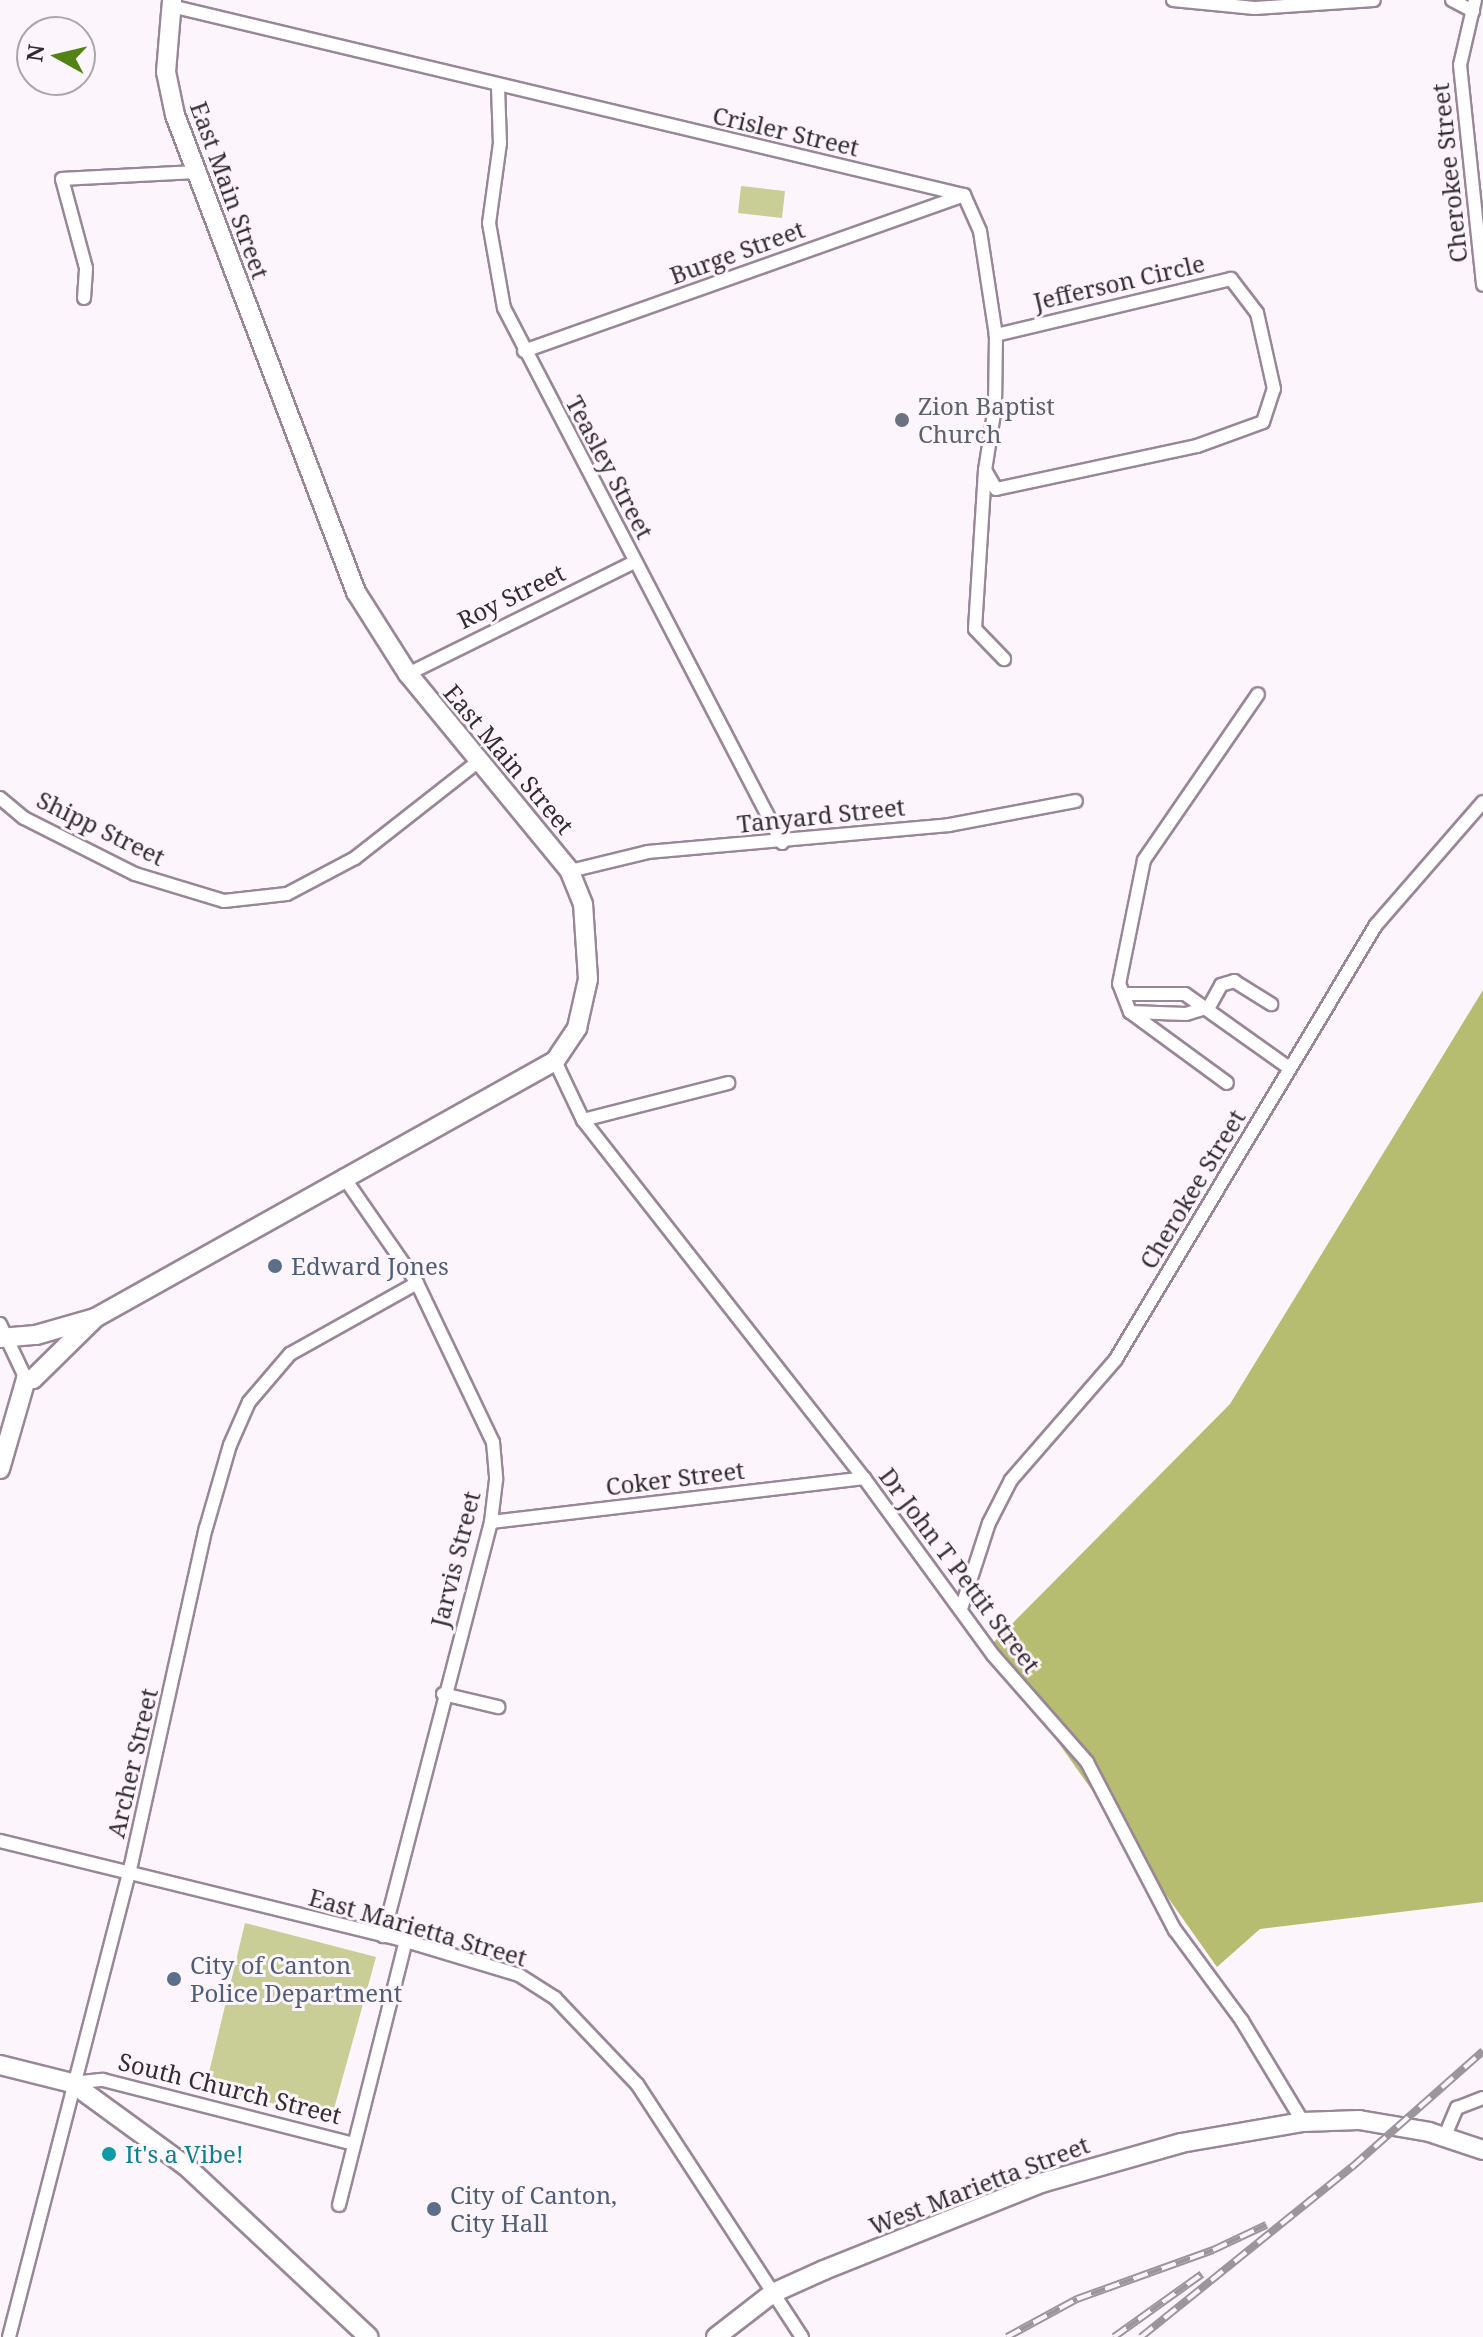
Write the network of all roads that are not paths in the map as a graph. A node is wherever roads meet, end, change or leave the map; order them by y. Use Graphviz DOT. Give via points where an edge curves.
graph roads {
  1 [pos="1173,0"];
  2 [pos="1374,0"];
  3 [pos="1452,0"];
  4 [pos="172,3"];
  5 [pos="1474,5"];
  6 [pos="498,87"];
  7 [pos="195,172"];
  8 [pos="964,195"];
  9 [pos="1483,285"];
  10 [pos="84,298"];
  11 [pos="996,335"];
  12 [pos="524,351"];
  13 [pos="985,470"];
  14 [pos="635,562"];
  15 [pos="1004,659"];
  16 [pos="408,674"];
  17 [pos="1258,694"];
  18 [pos="480,760"];
  19 [pos="0,798"];
  20 [pos="1076,801"];
  21 [pos="1483,802"];
  22 [pos="782,843"];
  23 [pos="570,871"];
  24 [pos="1123,994"];
  25 [pos="1271,1004"];
  26 [pos="1209,1007"];
  27 [pos="1130,1012"];
  28 [pos="555,1061"];
  29 [pos="1289,1068"];
  30 [pos="728,1083"];
  31 [pos="1227,1083"];
  32 [pos="583,1120"];
  33 [pos="343,1176"];
  34 [pos="417,1283"];
  35 [pos="95,1318"];
  36 [pos="1,1333"];
  37 [pos="26,1379"];
  38 [pos="0,1469"];
  39 [pos="864,1478"];
  40 [pos="491,1522"];
  41 [pos="961,1609"];
  42 [pos="443,1694"];
  43 [pos="498,1707"];
  44 [pos="0,1841"];
  45 [pos="129,1874"];
  46 [pos="383,1936"];
  47 [pos="406,1941"];
  48 [pos="0,2065"];
  49 [pos="72,2083"];
  50 [pos="1483,2098"];
  51 [pos="1303,2122"];
  52 [pos="1444,2138"];
  53 [pos="354,2144"];
  54 [pos="1483,2150"];
  55 [pos="339,2205"];
  56 [pos="773,2293"];
  57 [pos="9,2337"];
  58 [pos="369,2337"];
  59 [pos="716,2337"];
  60 [pos="802,2337"];
  1 -- 2 [label="street" via="1255,8"];
  3 -- 5 [label="street"];
  4 -- 6 [label="street, Crisler Street"];
  4 -- 7 [label="main road, East Main Street" via="166,72"];
  5 -- 9 [label="street, Cherokee Street" via="1460,65"];
  6 -- 8 [label="street, Crisler Street"];
  6 -- 12 [label="street, Teasley Street" via="500,143 489,223 492,259 504,308"];
  7 -- 10 [label="street" via="62,179 86,268"];
  7 -- 16 [label="main road, East Main Street" via="356,592"];
  8 -- 11 [label="street" via="980,231"];
  8 -- 12 [label="street, Burge Street"];
  11 -- 13 [label="street" via="995,407"];
  11 -- 13 [label="street, Jefferson Circle" via="1231,279 1257,313 1274,389 1263,422 1197,446 996,489"];
  12 -- 14 [label="street, Teasley Street"];
  13 -- 15 [label="street" via="975,629"];
  14 -- 16 [label="street, Roy Street"];
  14 -- 22 [label="street, Teasley Street"];
  16 -- 18 [label="main road, East Main Street"];
  17 -- 24 [label="street" via="1150,845 1119,984"];
  18 -- 19 [label="street, Shipp Street" via="355,858 287,894 224,901 135,874 24,818"];
  18 -- 23 [label="main road, East Main Street"];
  20 -- 22 [label="street, Tanyard Street" via="949,825"];
  21 -- 29 [label="street, Cherokee Street" via="1376,925"];
  22 -- 23 [label="street, Tanyard Street" via="648,852"];
  23 -- 28 [label="main road, East Main Street" via="583,904 590,958 577,1028"];
  24 -- 26 [label="street" via="1185,994"];
  24 -- 27 [label="street"];
  25 -- 26 [label="street" via="1234,981 1221,985"];
  26 -- 27 [label="street" via="1186,1014"];
  26 -- 29 [label="street"];
  27 -- 31 [label="street"];
  28 -- 32 [label="street, Dr John T Pettit Street"];
  28 -- 33 [label="main road, East Main Street"];
  29 -- 41 [label="street, Cherokee Street" via="1116,1359 1011,1480 989,1523"];
  30 -- 32 [label="street"];
  32 -- 39 [label="street, Dr John T Pettit Street"];
  33 -- 34 [label="street, Jarvis Street"];
  33 -- 35 [label="main road, East Main Street"];
  34 -- 40 [label="street, Jarvis Street" via="493,1442"];
  34 -- 45 [label="street, Archer Street" via="290,1354 249,1402 206,1528"];
  35 -- 36 [label="main road, East Main Street" via="36,1335"];
  35 -- 37 [label="main road, East Main Street" via="33,1379"];
  36 -- 37 [label="street, East Main Street"];
  37 -- 38 [label="main road"];
  39 -- 40 [label="street, Coker Street"];
  39 -- 41 [label="street, Dr John T Pettit Street"];
  40 -- 42 [label="street, Jarvis Street"];
  41 -- 51 [label="street, Dr John T Pettit Street" via="1087,1762 1175,1930 1274,2070"];
  42 -- 43 [label="street"];
  42 -- 46 [label="street, Jarvis Street"];
  44 -- 45 [label="street, East Marietta Street"];
  45 -- 46 [label="street, East Marietta Street"];
  45 -- 49 [label="street, Archer Street"];
  46 -- 47 [label="street, East Marietta Street"];
  47 -- 53 [label="street"];
  47 -- 56 [label="street, East Marietta Street" via="519,1975 555,1998 637,2084"];
  48 -- 49 [label="main road, South Church Street"];
  49 -- 53 [label="street, South Church Street" via="103,2080"];
  49 -- 57 [label="street, Archer Street"];
  49 -- 58 [label="main road" via="186,2166"];
  50 -- 52 [label="street" via="1457,2108"];
  51 -- 52 [label="main road, West Marietta Street" via="1392,2123"];
  51 -- 56 [label="main road, West Marietta Street" via="1181,2143 1081,2169"];
  52 -- 54 [label="main road, West Marietta Street"];
  53 -- 55 [label="street"];
  56 -- 59 [label="main road, West Marietta Street"];
  56 -- 60 [label="street"];
}
